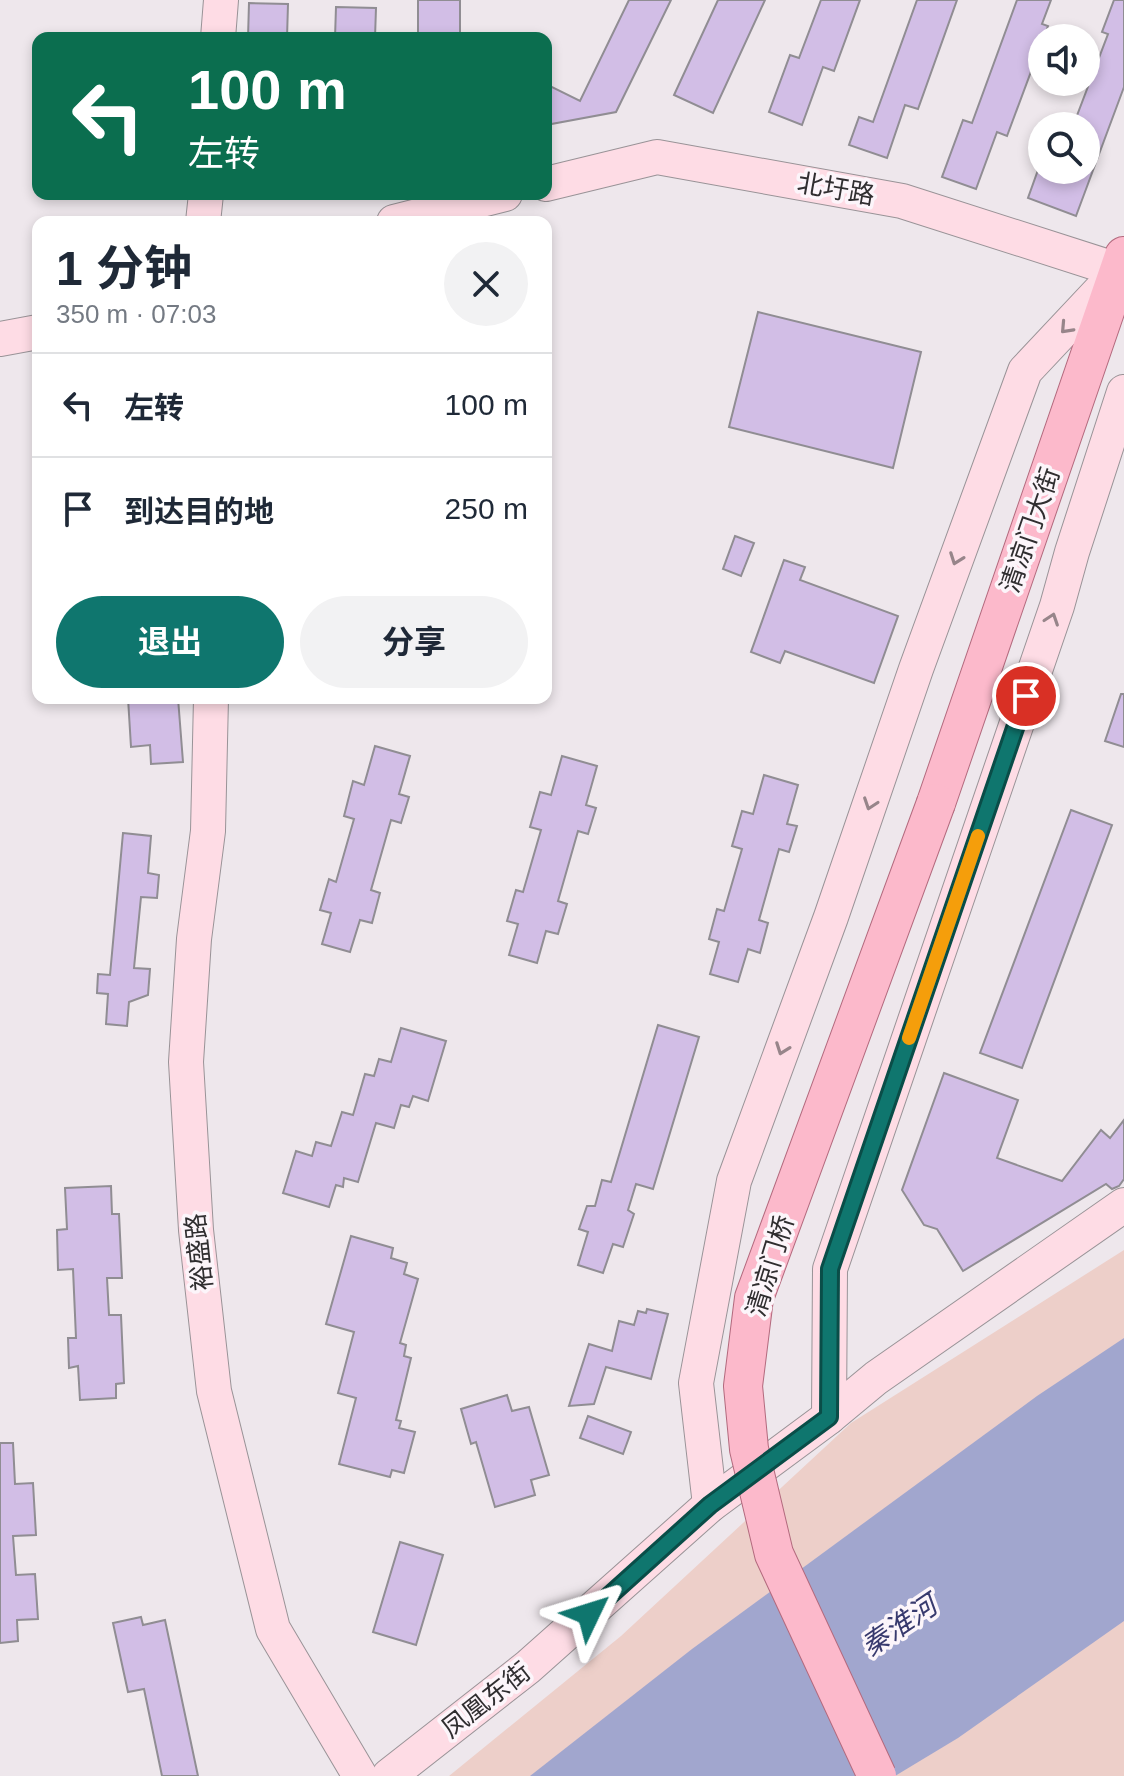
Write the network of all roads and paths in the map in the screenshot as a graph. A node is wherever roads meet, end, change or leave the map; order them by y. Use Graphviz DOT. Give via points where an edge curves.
graph roads {
  1 [pos="221,0"];
  2 [pos="218,32"];
  3 [pos="552,183"];
  4 [pos="481,200"];
  5 [pos="418,216"];
  6 [pos="1123,273"];
  7 [pos="32,333"];
  8 [pos="0,339"];
  9 [pos="1124,392"];
  10 [pos="211,704"];
  11 [pos="936,803"];
  12 [pos="1124,1205"];
  13 [pos="829,1417"];
  14 [pos="710,1505"];
  15 [pos="360,1776"];
  16 [pos="389,1776"];
  17 [pos="877,1776"];
  1 -- 2 [label="street"];
  3 -- 6 [label="street, 北圩路" via="657,157 902,201"];
  4 -- 5 [label="street"];
  6 -- 11 [label="main road, 清凉门大街"];
  6 -- 14 [label="street, one-way" via="1025,371 734,1181 696,1383"];
  7 -- 8 [label="street"];
  13 -- 9 [label="street, one-way" via="830,1269 1057,606"];
  10 -- 15 [label="street, 裕盛路" via="208,831 186,1062 196,1230 214,1391 273,1629"];
  11 -- 17 [label="main road, 清凉门桥, bridge" via="754,1298 743,1386 749,1449 774,1554"];
  12 -- 13 [label="street, 凤凰东街" via="876,1378"];
  13 -- 14 [label="street, 凤凰东街"];
  14 -- 16 [label="street, 凤凰东街" via="528,1667"];
}
